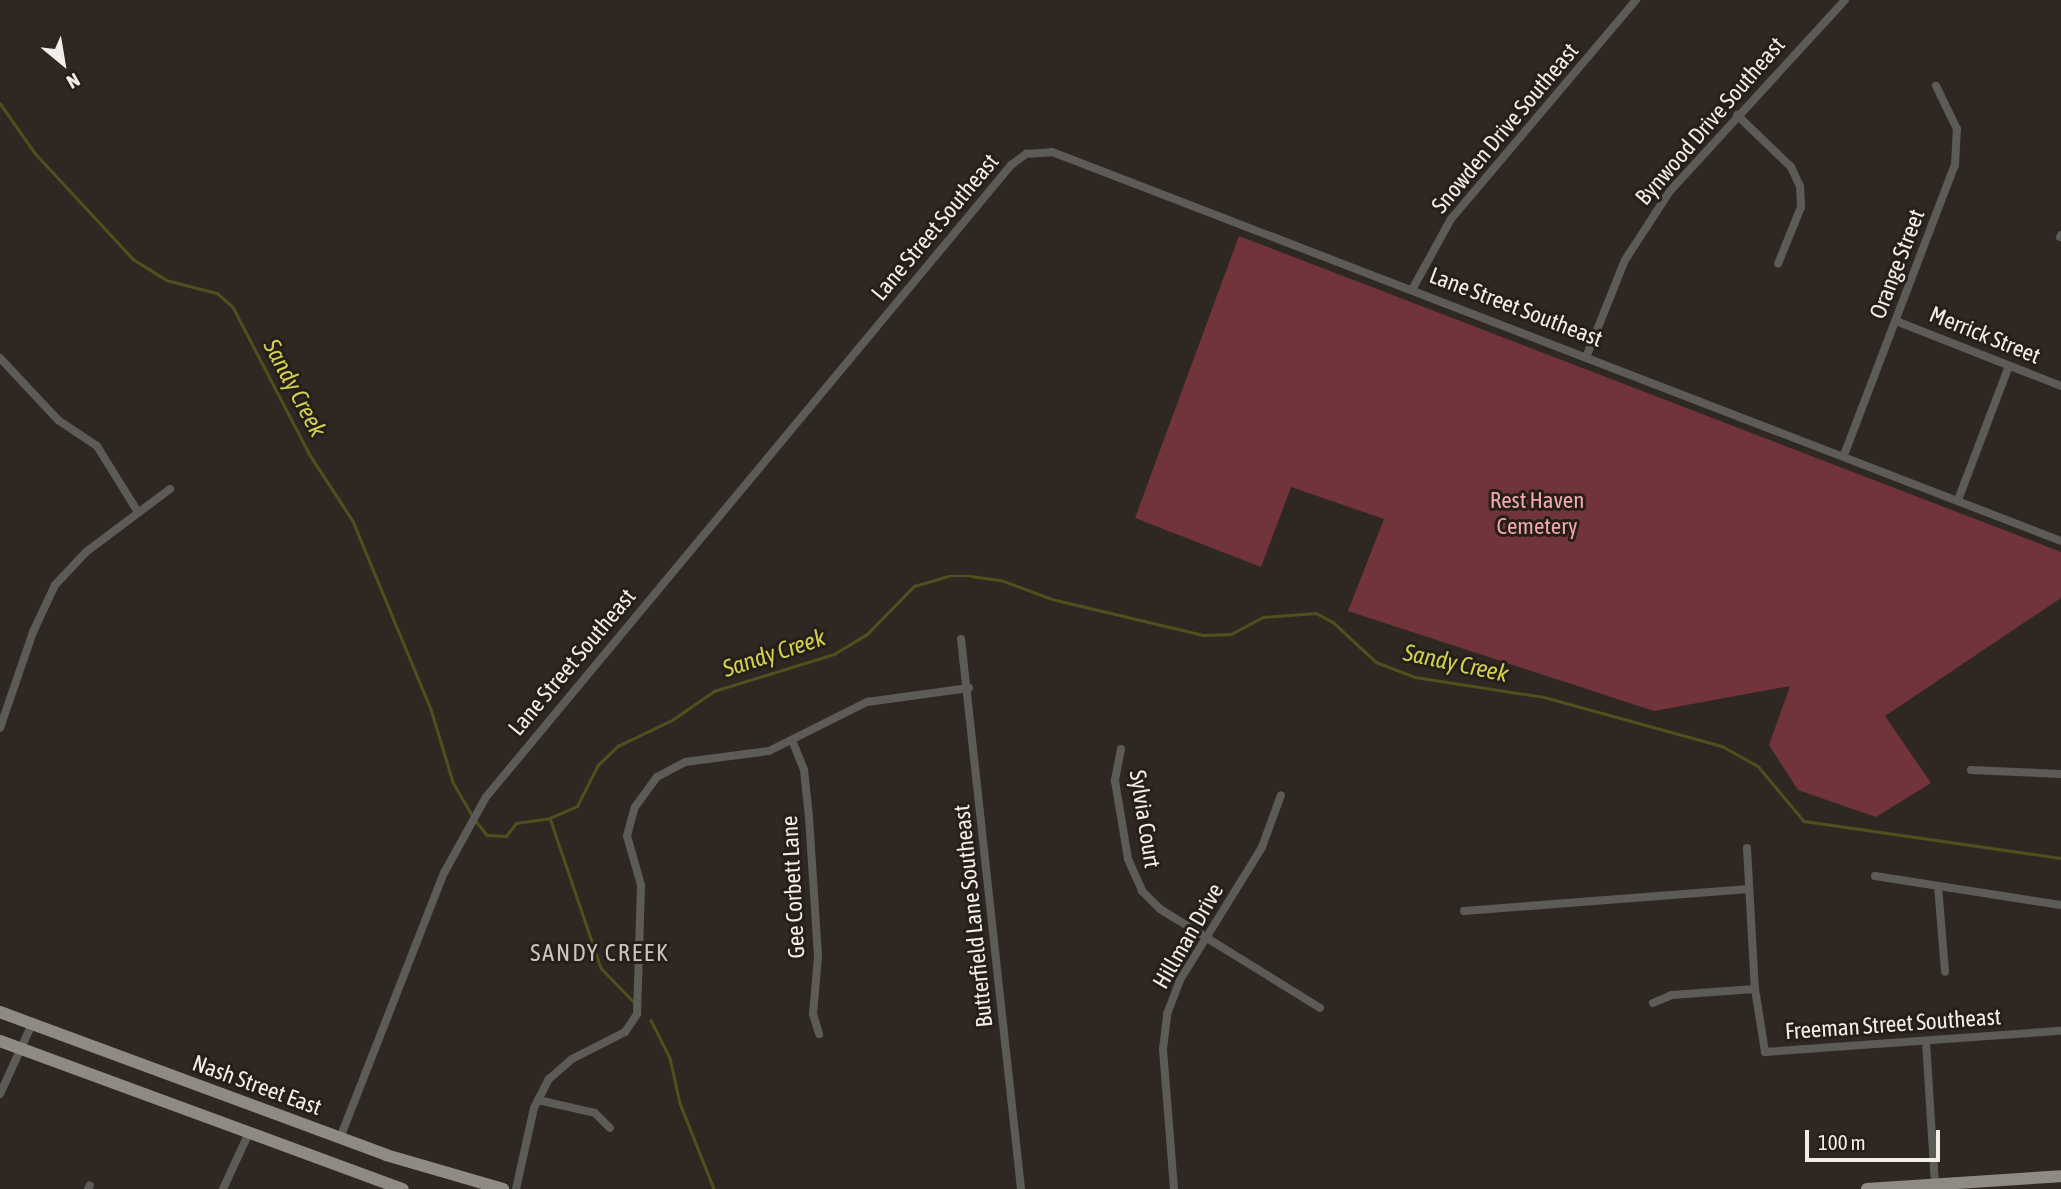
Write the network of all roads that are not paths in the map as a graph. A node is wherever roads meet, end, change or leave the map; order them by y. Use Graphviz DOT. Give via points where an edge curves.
graph roads {
  1 [pos="1636,0"];
  2 [pos="1845,0"];
  3 [pos="1936,86"];
  4 [pos="1737,115"];
  5 [pos="1778,264"];
  6 [pos="1413,288"];
  7 [pos="1896,321"];
  8 [pos="1587,355"];
  9 [pos="0,358"];
  10 [pos="2009,366"];
  11 [pos="2061,386"];
  12 [pos="1844,455"];
  13 [pos="170,489"];
  14 [pos="1958,500"];
  15 [pos="138,512"];
  16 [pos="2061,541"];
  17 [pos="961,639"];
  18 [pos="969,688"];
  19 [pos="0,728"];
  20 [pos="792,740"];
  21 [pos="1121,749"];
  22 [pos="1970,770"];
  23 [pos="2061,774"];
  24 [pos="1281,795"];
  25 [pos="1748,848"];
  26 [pos="1875,876"];
  27 [pos="1938,886"];
  28 [pos="1749,889"];
  29 [pos="2061,905"];
  30 [pos="1464,911"];
  31 [pos="1207,937"];
  32 [pos="1945,972"];
  33 [pos="1755,989"];
  34 [pos="1653,1003"];
  35 [pos="1320,1008"];
  36 [pos="0,1012"];
  37 [pos="32,1024"];
  38 [pos="2061,1031"];
  39 [pos="819,1034"];
  40 [pos="0,1041"];
  41 [pos="1926,1041"];
  42 [pos="22,1049"];
  43 [pos="0,1094"];
  44 [pos="538,1100"];
  45 [pos="610,1128"];
  46 [pos="248,1135"];
  47 [pos="340,1138"];
  48 [pos="2061,1176"];
  49 [pos="1936,1187"];
  50 [pos="223,1189"];
  51 [pos="403,1189"];
  52 [pos="503,1189"];
  53 [pos="516,1189"];
  54 [pos="1021,1189"];
  55 [pos="1174,1189"];
  56 [pos="1867,1189"];
  1 -- 6 [label="street, Snowden Drive Southeast" via="1451,219"];
  2 -- 4 [label="street, Bynwood Drive Southeast"];
  3 -- 7 [label="street, Orange Street" via="1955,120 1957,157"];
  4 -- 5 [label="street" via="1791,167 1800,186 1798,217"];
  4 -- 8 [label="street, Bynwood Drive Southeast" via="1670,191 1633,243"];
  6 -- 8 [label="street, Lane Street Southeast"];
  6 -- 47 [label="street, Lane Street Southeast" via="1052,152 1026,154 1011,165 476,812 444,873"];
  7 -- 10 [label="street, Merrick Street"];
  7 -- 12 [label="street, Orange Street"];
  8 -- 12 [label="street, Lane Street Southeast"];
  9 -- 15 [label="street" via="58,420 97,446"];
  10 -- 11 [label="street, Merrick Street"];
  10 -- 14 [label="street"];
  12 -- 14 [label="street, Lane Street Southeast"];
  13 -- 15 [label="street"];
  14 -- 16 [label="street, Lane Street Southeast"];
  15 -- 19 [label="street" via="80,557 55,585 33,632"];
  17 -- 18 [label="street, Butterfield Lane Southeast"];
  18 -- 20 [label="street" via="867,702"];
  18 -- 54 [label="street, Butterfield Lane Southeast"];
  20 -- 39 [label="street, Gee Corbett Lane" via="804,770 809,817 818,956 813,1014"];
  20 -- 44 [label="street" via="743,758 685,762 657,777 643,793 627,836 641,885 637,1014 620,1036 560,1067"];
  21 -- 31 [label="street, Sylvia Court" via="1115,781 1134,878 1160,909"];
  22 -- 23 [label="street"];
  24 -- 31 [label="street, Hillman Drive" via="1262,847"];
  25 -- 28 [label="street, Freeman Street Southeast"];
  26 -- 27 [label="street"];
  27 -- 29 [label="street"];
  27 -- 32 [label="street"];
  28 -- 30 [label="street"];
  28 -- 33 [label="street, Freeman Street Southeast"];
  31 -- 35 [label="street, Sylvia Court"];
  31 -- 55 [label="street, Hillman Drive" via="1173,997 1164,1031"];
  33 -- 34 [label="street" via="1672,995"];
  33 -- 41 [label="street, Freeman Street Southeast" via="1765,1052"];
  36 -- 37 [label="main road, Nash Street East"];
  37 -- 42 [label="street"];
  37 -- 47 [label="main road, Nash Street East"];
  38 -- 41 [label="street, Freeman Street Southeast"];
  40 -- 42 [label="main road"];
  41 -- 49 [label="street"];
  42 -- 43 [label="street"];
  42 -- 46 [label="main road"];
  44 -- 45 [label="street" via="595,1113"];
  44 -- 53 [label="street"];
  46 -- 50 [label="street"];
  46 -- 51 [label="main road"];
  47 -- 52 [label="main road, Nash Street East"];
  48 -- 49 [label="main road"];
  49 -- 56 [label="main road"];
}
